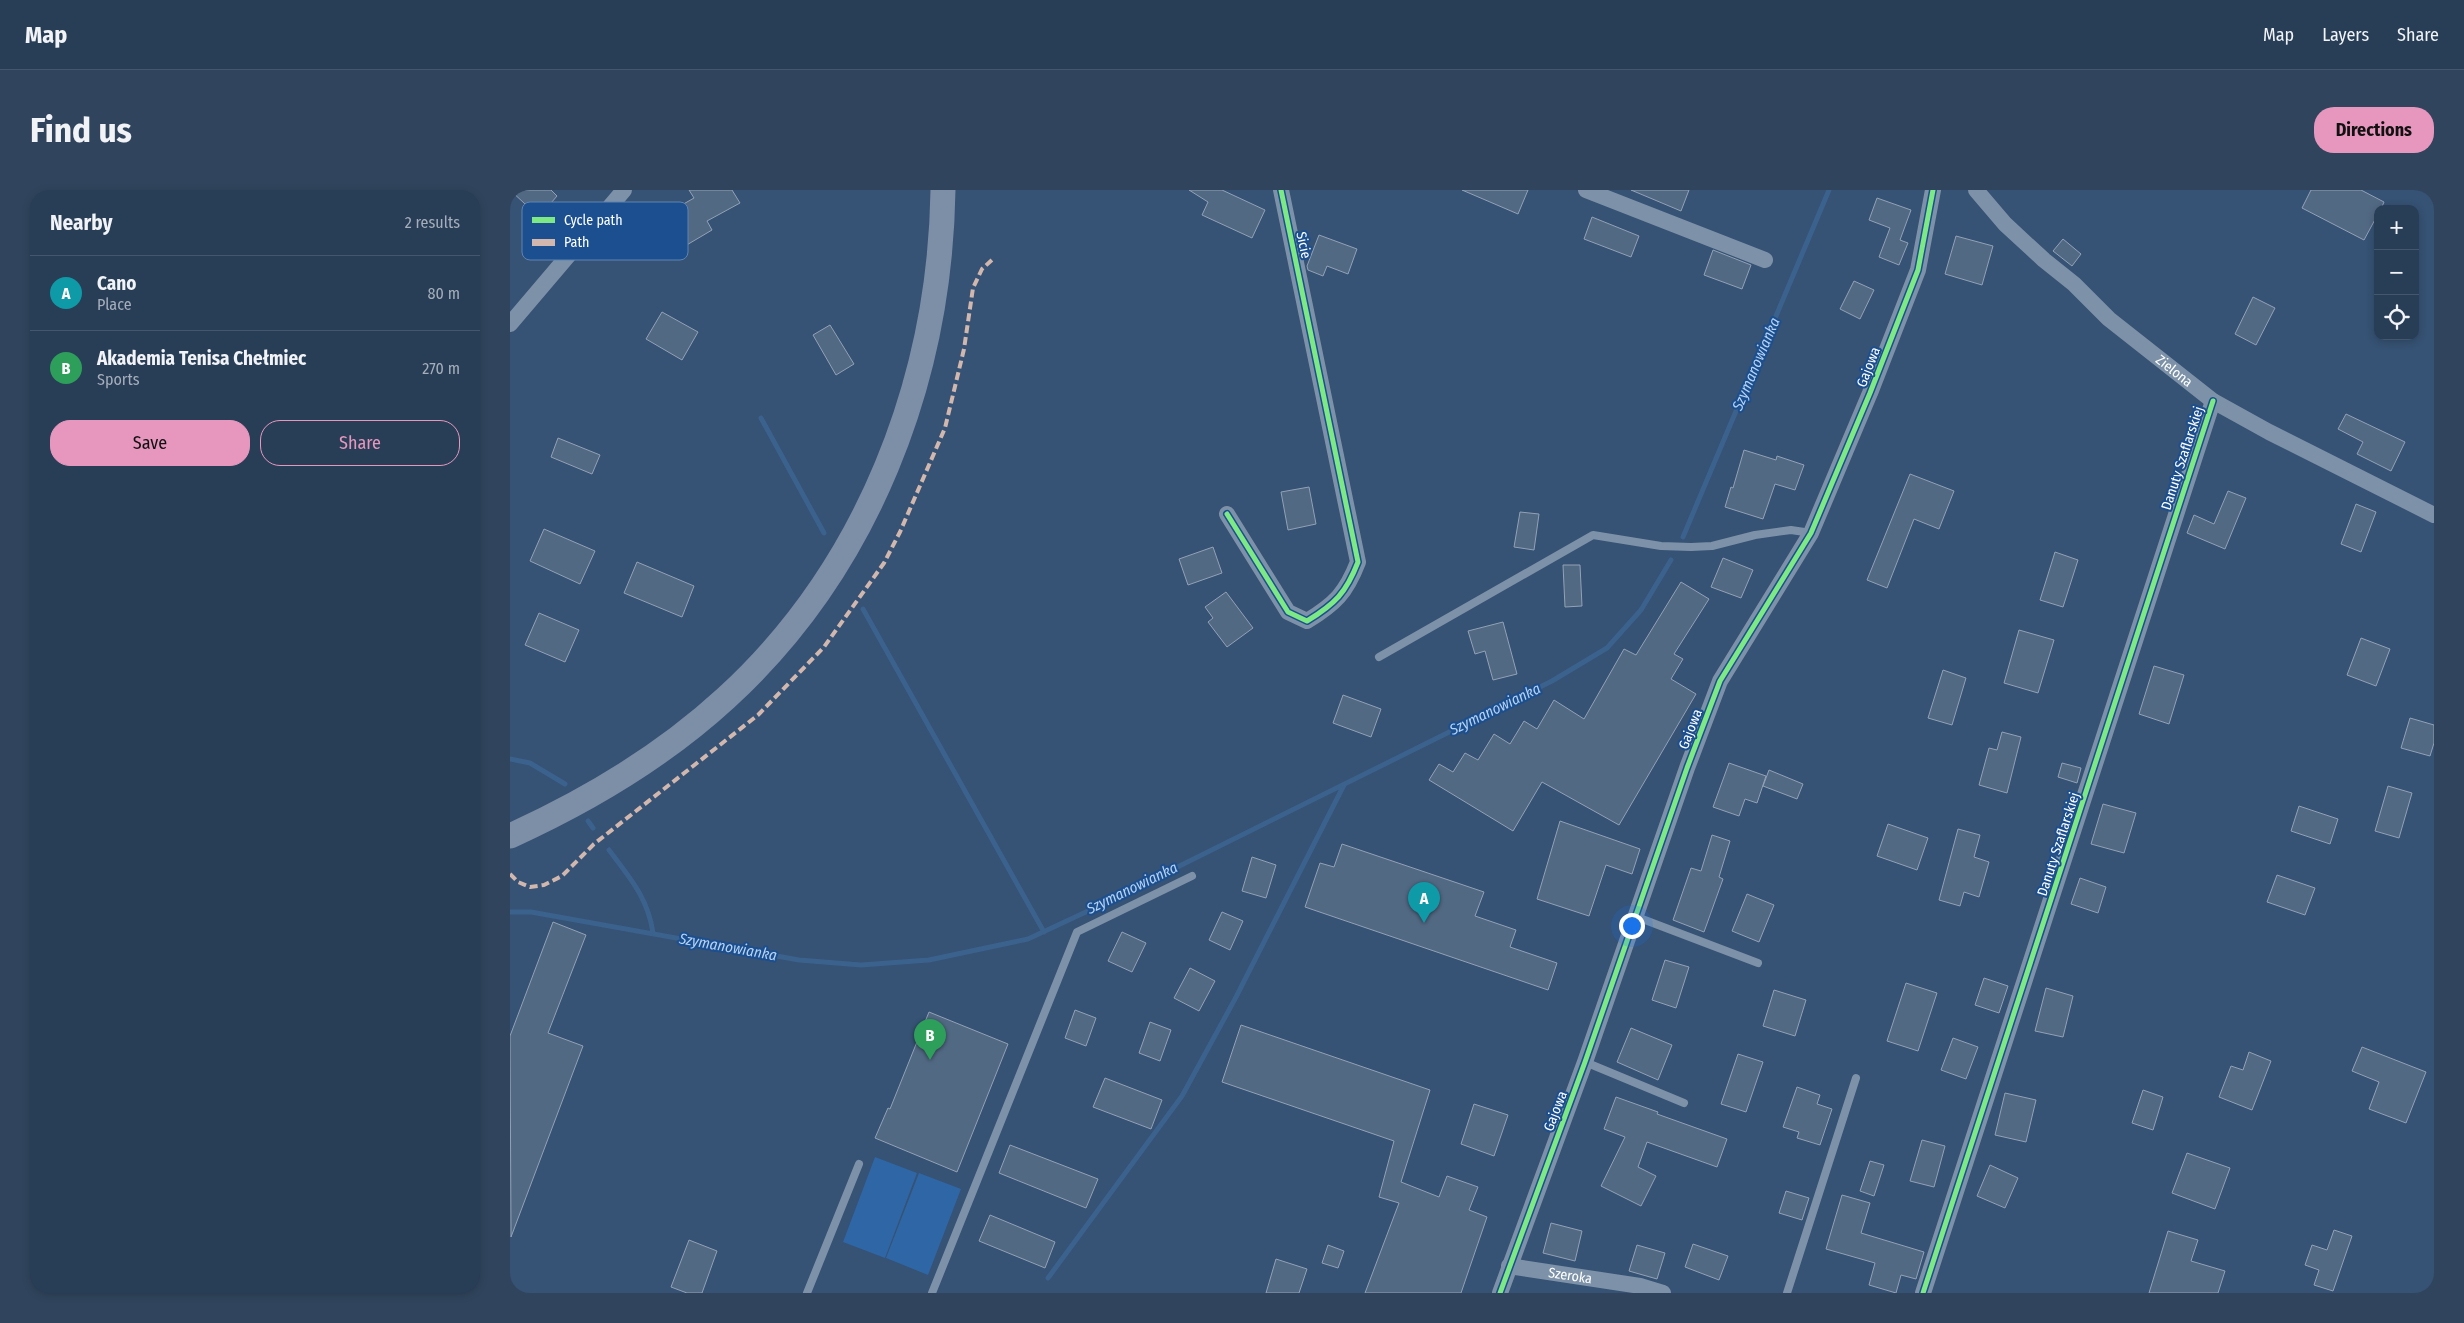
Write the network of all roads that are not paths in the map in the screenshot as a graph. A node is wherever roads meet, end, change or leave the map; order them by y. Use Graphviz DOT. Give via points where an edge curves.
graph roads {
  1 [pos="624,190"];
  2 [pos="943,190"];
  3 [pos="1281,190"];
  4 [pos="1586,190"];
  5 [pos="1933,190"];
  6 [pos="1976,190"];
  7 [pos="614,202"];
  8 [pos="564,260"];
  9 [pos="1765,260"];
  10 [pos="510,324"];
  11 [pos="2212,401"];
  12 [pos="1227,514"];
  13 [pos="2434,515"];
  14 [pos="1811,533"];
  15 [pos="1379,657"];
  16 [pos="510,836"];
  17 [pos="1192,876"];
  18 [pos="1636,917"];
  19 [pos="1758,963"];
  20 [pos="1585,1062"];
  21 [pos="1856,1078"];
  22 [pos="1684,1103"];
  23 [pos="859,1164"];
  24 [pos="1509,1266"];
  25 [pos="1638,1290"];
  26 [pos="807,1293"];
  27 [pos="932,1293"];
  28 [pos="1500,1293"];
  29 [pos="1663,1293"];
  30 [pos="1787,1293"];
  31 [pos="1923,1293"];
  1 -- 7 [label="street"];
  2 -- 16 [label="main road" via="930,320 914,392 894,448 855,535 822,587 777,646 726,698 678,737 588,796"];
  3 -- 12 [label="street, Sicie" via="1358,562 1349,585 1326,610 1307,621 1288,612"];
  4 -- 9 [label="street"];
  5 -- 14 [label="street, Gajowa" via="1918,270"];
  6 -- 11 [label="street, Zielona" via="2005,224 2109,319"];
  8 -- 10 [label="street"];
  11 -- 13 [label="street, Zielona"];
  11 -- 31 [label="street, Danuty Szaflarskiej"];
  14 -- 15 [label="lane" via="1791,530 1692,547 1661,546 1593,535"];
  14 -- 18 [label="street, Gajowa" via="1720,681"];
  17 -- 27 [label="lane" via="1077,932"];
  18 -- 19 [label="lane"];
  18 -- 20 [label="street, Gajowa"];
  20 -- 22 [label="lane"];
  20 -- 24 [label="street, Gajowa"];
  21 -- 30 [label="lane"];
  23 -- 26 [label="lane"];
  24 -- 25 [label="street, Szeroka"];
  24 -- 28 [label="street, Gajowa"];
  25 -- 29 [label="street, Szeroka"];
}
